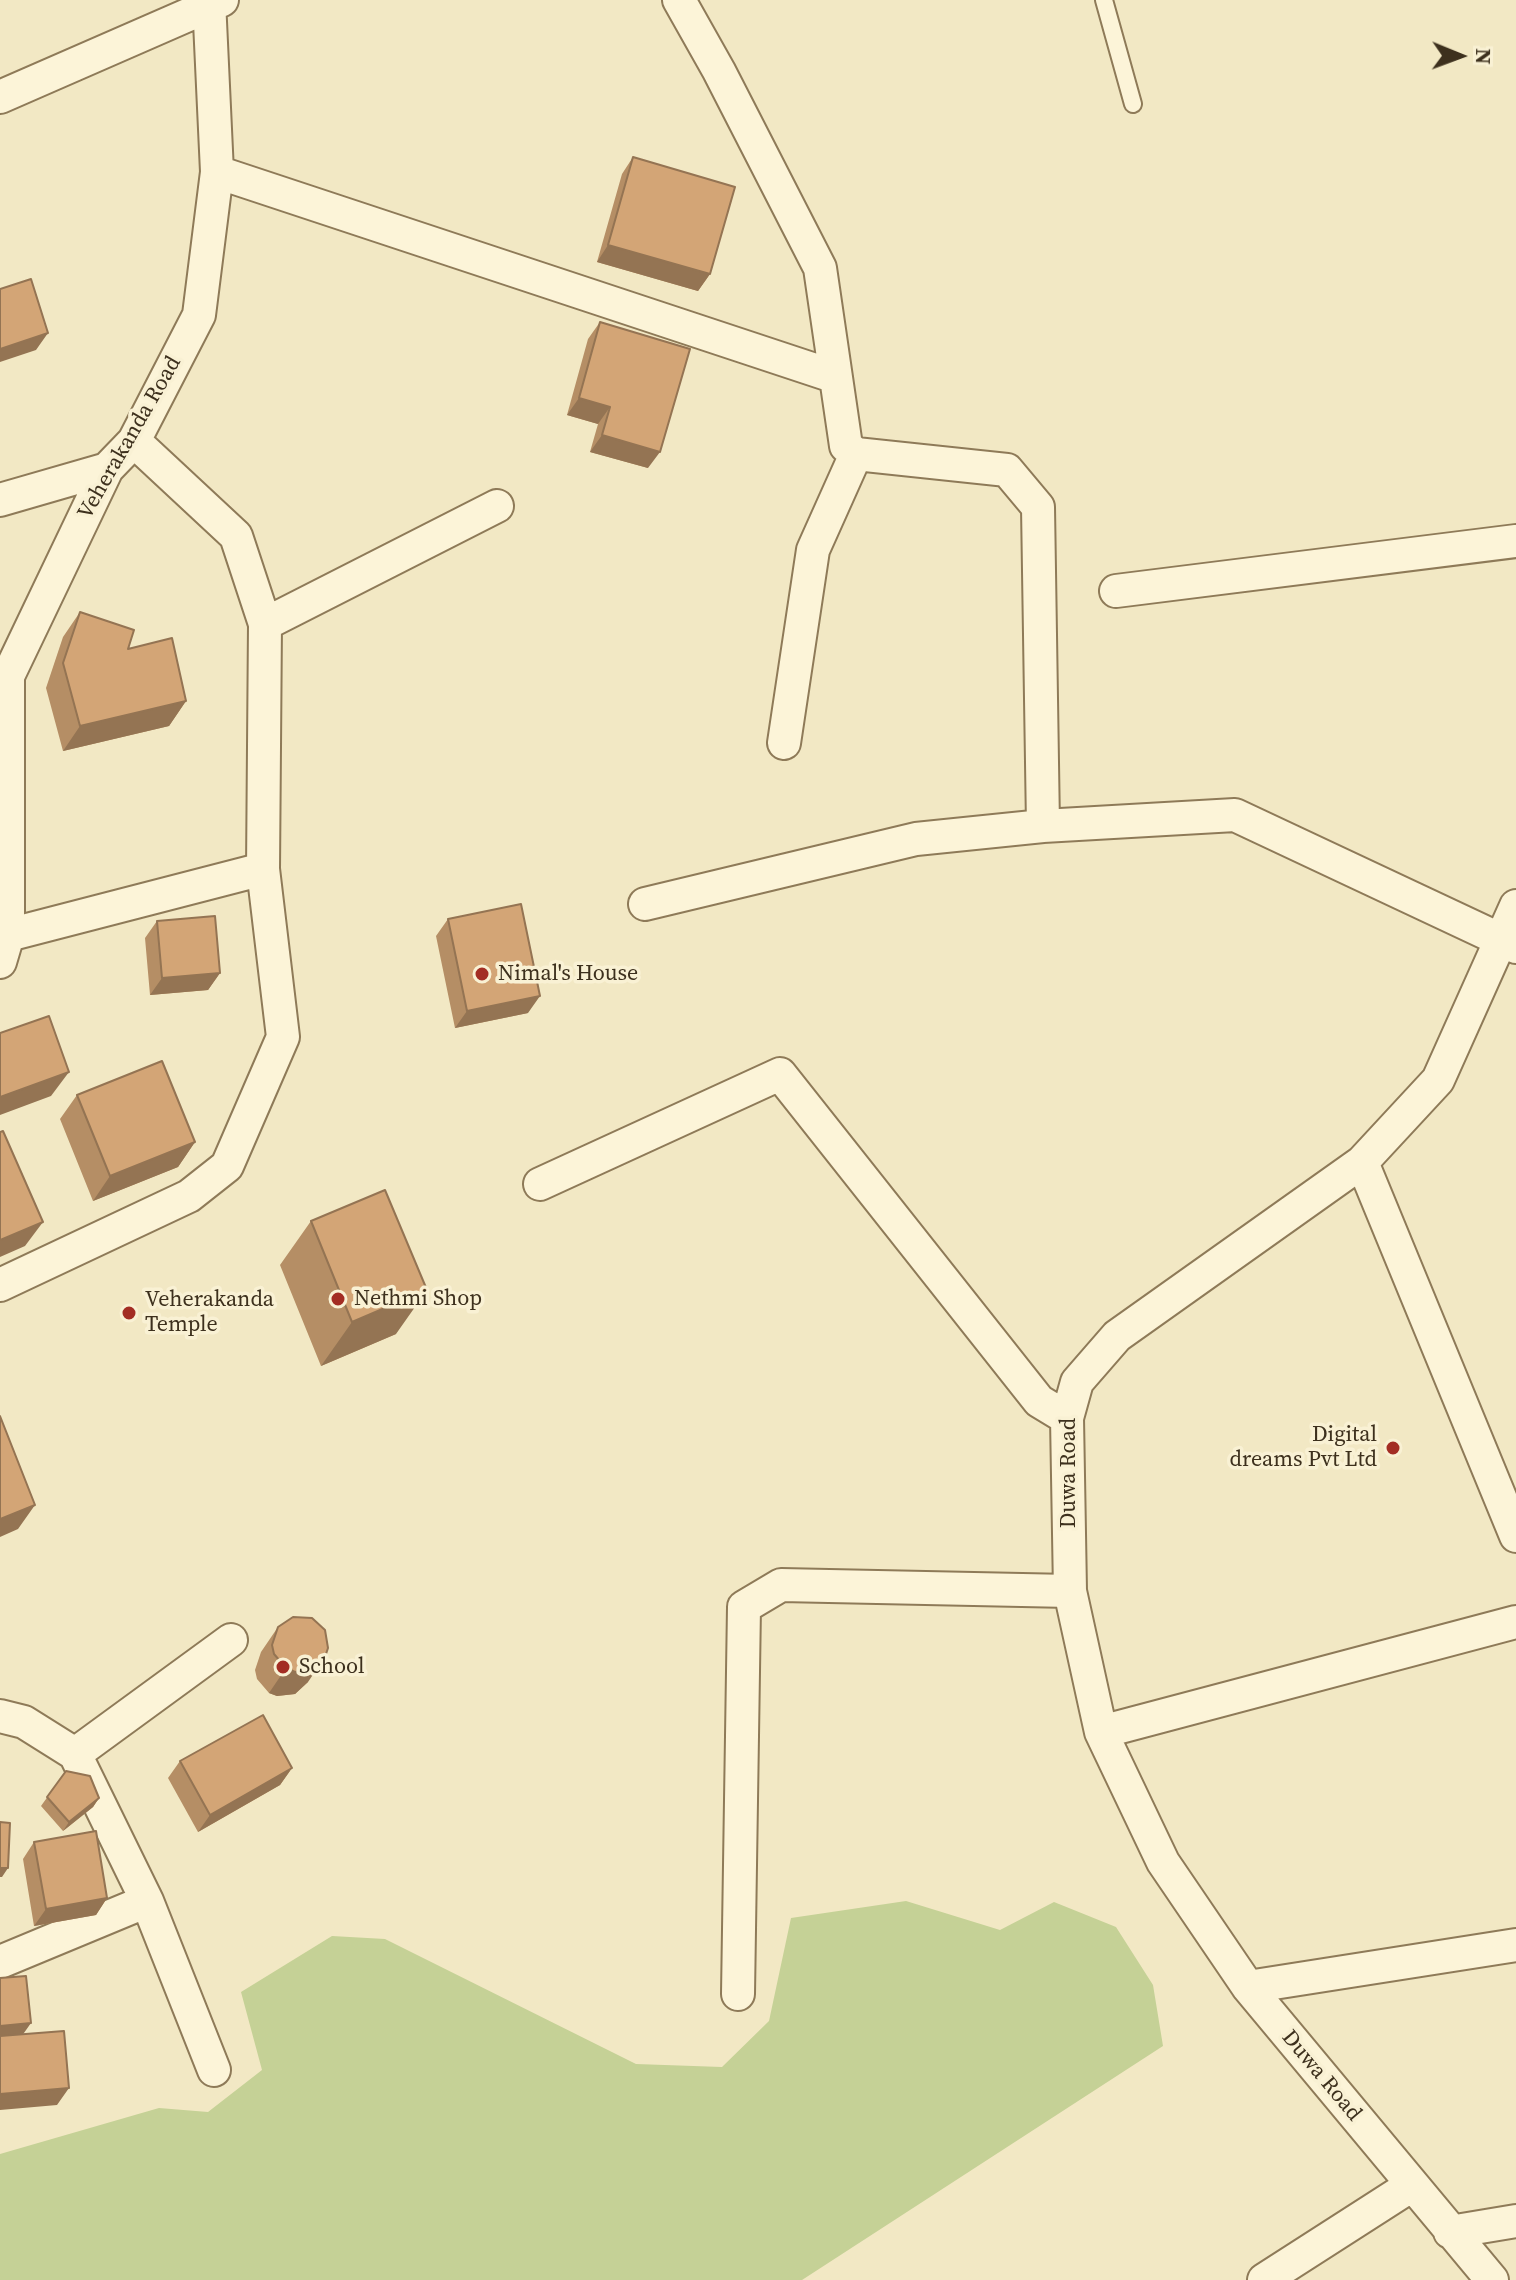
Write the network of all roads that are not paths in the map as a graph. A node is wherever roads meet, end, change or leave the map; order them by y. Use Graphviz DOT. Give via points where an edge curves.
graph roads {
  1 [pos="679,0"];
  2 [pos="1104,0"];
  3 [pos="214,1"];
  4 [pos="0,97"];
  5 [pos="1133,104"];
  6 [pos="217,172"];
  7 [pos="836,377"];
  8 [pos="134,441"];
  9 [pos="856,454"];
  10 [pos="107,469"];
  11 [pos="0,500"];
  12 [pos="497,506"];
  13 [pos="1516,541"];
  14 [pos="1116,591"];
  15 [pos="265,624"];
  16 [pos="4,677"];
  17 [pos="784,743"];
  18 [pos="1043,826"];
  19 [pos="263,869"];
  20 [pos="645,904"];
  21 [pos="1516,906"];
  22 [pos="1508,942"];
  23 [pos="4,948"];
  24 [pos="1362,1162"];
  25 [pos="540,1184"];
  26 [pos="0,1285"];
  27 [pos="1067,1418"];
  28 [pos="1516,1536"];
  29 [pos="1070,1591"];
  30 [pos="1516,1622"];
  31 [pos="231,1640"];
  32 [pos="0,1716"];
  33 [pos="1101,1732"];
  34 [pos="75,1754"];
  35 [pos="147,1901"];
  36 [pos="1516,1945"];
  37 [pos="0,1962"];
  38 [pos="1248,1987"];
  39 [pos="738,1994"];
  40 [pos="214,2070"];
  41 [pos="1412,2185"];
  42 [pos="1516,2221"];
  43 [pos="1450,2232"];
  44 [pos="1264,2280"];
  45 [pos="1492,2280"];
  1 -- 7 [label="street" via="820,268"];
  2 -- 5 [label="lane"];
  3 -- 4 [label="street"];
  3 -- 6 [label="street, Veherakanda Road"];
  6 -- 7 [label="street"];
  6 -- 8 [label="street, Veherakanda Road" via="199,315"];
  7 -- 9 [label="street" via="846,446"];
  8 -- 10 [label="street, Veherakanda Road"];
  8 -- 15 [label="street" via="236,536"];
  9 -- 17 [label="street" via="813,550"];
  9 -- 18 [label="street" via="1007,470 1038,507"];
  10 -- 11 [label="street"];
  10 -- 16 [label="street, Veherakanda Road"];
  12 -- 15 [label="street"];
  13 -- 14 [label="street"];
  15 -- 19 [label="street"];
  16 -- 23 [label="street, Veherakanda Road"];
  18 -- 20 [label="street" via="916,839"];
  18 -- 22 [label="street" via="1235,815"];
  19 -- 23 [label="street"];
  19 -- 26 [label="street" via="283,1037 227,1166 189,1196"];
  21 -- 22 [label="street, Duwa Road"];
  22 -- 24 [label="street, Duwa Road" via="1438,1080"];
  24 -- 27 [label="street, Duwa Road" via="1117,1336 1077,1382"];
  24 -- 28 [label="street"];
  25 -- 27 [label="street" via="780,1074 1039,1401"];
  27 -- 29 [label="street, Duwa Road"];
  29 -- 33 [label="street, Duwa Road"];
  29 -- 39 [label="street" via="781,1585 744,1607"];
  30 -- 33 [label="street"];
  31 -- 34 [label="street"];
  32 -- 34 [label="street" via="24,1722"];
  33 -- 38 [label="street, Duwa Road" via="1163,1862"];
  34 -- 35 [label="street"];
  35 -- 37 [label="street"];
  35 -- 40 [label="street"];
  36 -- 38 [label="street"];
  38 -- 41 [label="street, Duwa Road"];
  41 -- 43 [label="street, Duwa Road"];
  41 -- 44 [label="street"];
  42 -- 43 [label="street"];
  43 -- 45 [label="street, Duwa Road"];
}
